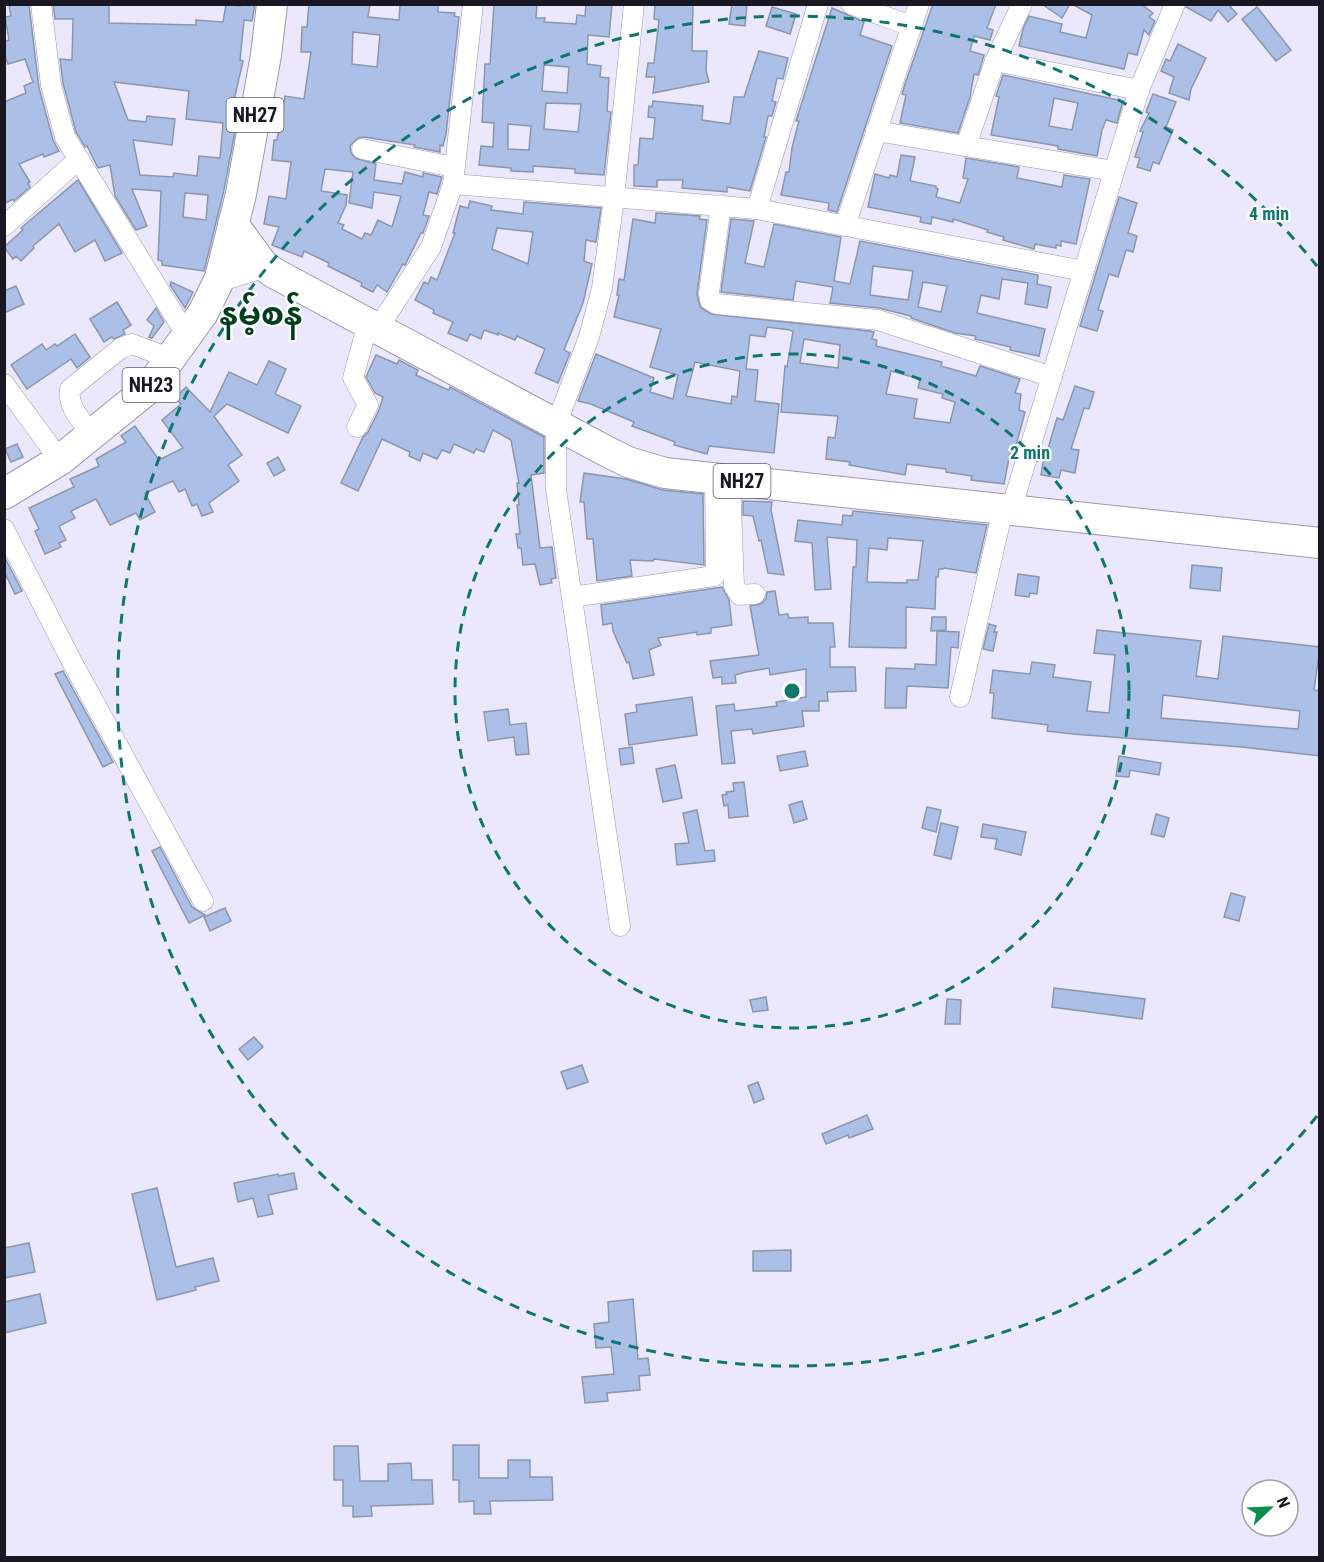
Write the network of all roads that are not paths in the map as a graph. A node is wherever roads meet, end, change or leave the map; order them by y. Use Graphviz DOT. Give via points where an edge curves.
graph roads {
  1 [pos="41,4"];
  2 [pos="272,4"];
  3 [pos="473,4"];
  4 [pos="634,4"];
  5 [pos="818,4"];
  6 [pos="851,4"];
  7 [pos="919,4"];
  8 [pos="1022,4"];
  9 [pos="1173,5"];
  10 [pos="911,26"];
  11 [pos="996,60"];
  12 [pos="1139,90"];
  13 [pos="876,131"];
  14 [pos="966,146"];
  15 [pos="362,149"];
  16 [pos="79,159"];
  17 [pos="1114,171"];
  18 [pos="453,176"];
  19 [pos="614,198"];
  20 [pos="721,205"];
  21 [pos="757,209"];
  22 [pos="233,225"];
  23 [pos="4,226"];
  24 [pos="845,226"];
  25 [pos="263,265"];
  26 [pos="1084,271"];
  27 [pos="220,278"];
  28 [pos="373,325"];
  29 [pos="178,347"];
  30 [pos="1052,377"];
  31 [pos="4,384"];
  32 [pos="556,425"];
  33 [pos="357,427"];
  34 [pos="92,435"];
  35 [pos="60,460"];
  36 [pos="722,479"];
  37 [pos="4,494"];
  38 [pos="1007,510"];
  39 [pos="4,529"];
  40 [pos="1320,543"];
  41 [pos="755,594"];
  42 [pos="572,597"];
  43 [pos="960,697"];
  44 [pos="203,901"];
  45 [pos="620,926"];
  1 -- 16 [label="street" via="51,85 65,136"];
  2 -- 22 [label="highway, NH27"];
  3 -- 18 [label="street"];
  4 -- 19 [label="street"];
  5 -- 21 [label="street"];
  6 -- 10 [label="street"];
  7 -- 10 [label="street"];
  8 -- 11 [label="street"];
  9 -- 12 [label="street"];
  10 -- 13 [label="street"];
  11 -- 12 [label="street"];
  11 -- 14 [label="street"];
  12 -- 17 [label="street"];
  13 -- 14 [label="street"];
  13 -- 24 [label="street"];
  14 -- 17 [label="street"];
  15 -- 18 [label="street"];
  16 -- 23 [label="street"];
  16 -- 29 [label="street"];
  17 -- 26 [label="street"];
  18 -- 19 [label="street"];
  18 -- 28 [label="street" via="431,247"];
  19 -- 20 [label="street"];
  19 -- 32 [label="street" via="602,288 590,337"];
  20 -- 21 [label="street"];
  20 -- 30 [label="street" via="709,293 710,300 717,304 878,320"];
  21 -- 24 [label="street"];
  22 -- 25 [label="highway, NH27"];
  22 -- 27 [label="highway, NH23"];
  24 -- 26 [label="street"];
  25 -- 27 [label="main road"];
  25 -- 28 [label="highway, NH27"];
  26 -- 30 [label="street"];
  27 -- 29 [label="highway, NH23" via="203,313"];
  28 -- 32 [label="highway, NH27"];
  28 -- 33 [label="street" via="353,378 368,405"];
  29 -- 34 [label="highway, NH23" via="149,388"];
  29 -- 34 [label="street" via="132,344 121,348 70,389 71,405"];
  30 -- 38 [label="street"];
  31 -- 35 [label="street"];
  32 -- 36 [label="highway, NH27" via="628,462 665,473"];
  32 -- 42 [label="street" via="556,489"];
  34 -- 35 [label="highway, NH23"];
  35 -- 37 [label="highway, NH23"];
  36 -- 38 [label="highway, NH27"];
  36 -- 41 [label="street" via="734,586 740,595"];
  36 -- 42 [label="street" via="714,576"];
  38 -- 40 [label="highway, NH27"];
  38 -- 43 [label="street"];
  39 -- 44 [label="street"];
  42 -- 45 [label="street"];
}
